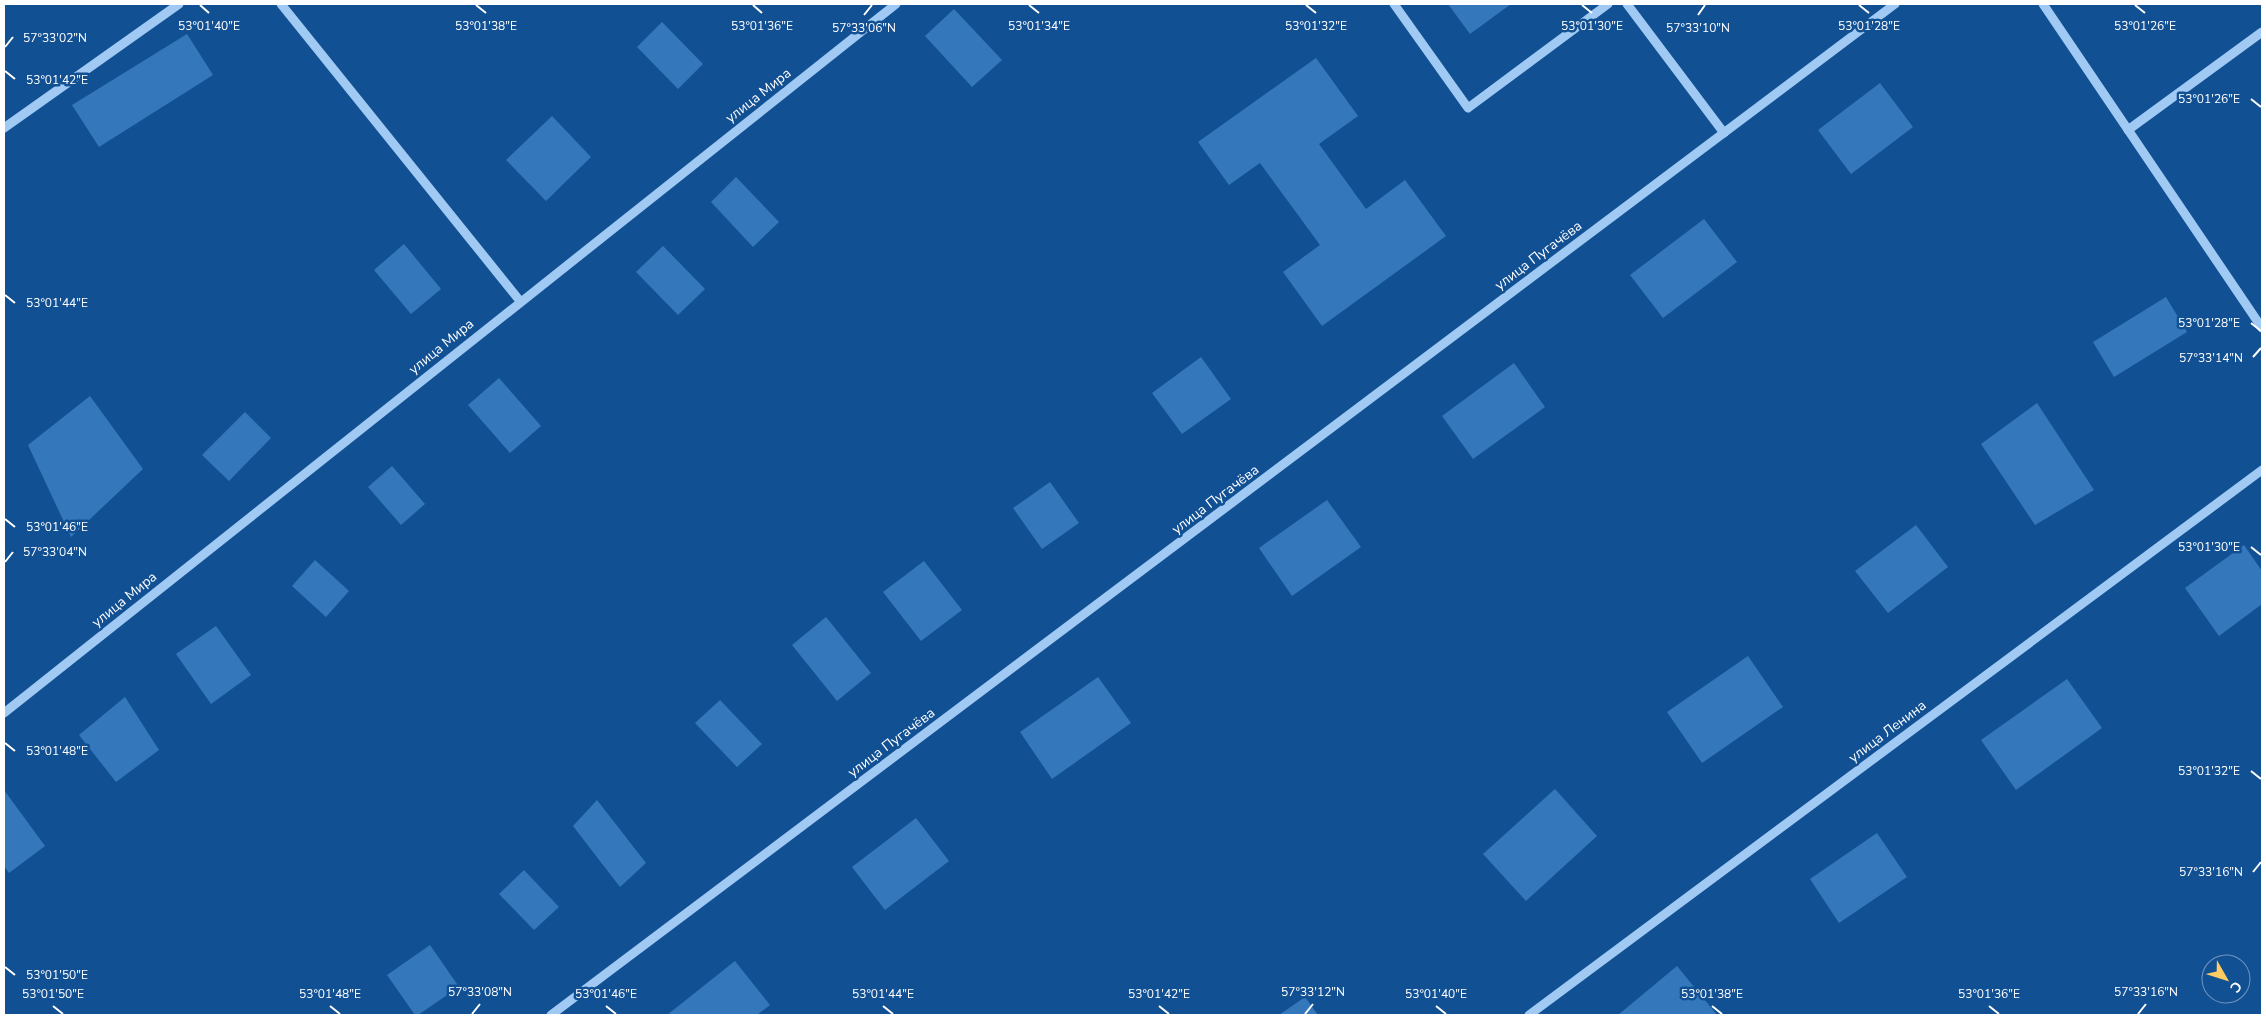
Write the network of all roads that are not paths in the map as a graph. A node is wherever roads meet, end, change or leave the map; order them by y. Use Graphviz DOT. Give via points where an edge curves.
graph roads {
  1 [pos="179,4"];
  2 [pos="281,4"];
  3 [pos="896,4"];
  4 [pos="1394,4"];
  5 [pos="1608,4"];
  6 [pos="1627,4"];
  7 [pos="1895,4"];
  8 [pos="2043,4"];
  9 [pos="2262,32"];
  10 [pos="4,128"];
  11 [pos="2128,130"];
  12 [pos="1724,133"];
  13 [pos="520,301"];
  14 [pos="2262,328"];
  15 [pos="2262,470"];
  16 [pos="4,713"];
  17 [pos="551,1015"];
  18 [pos="1529,1015"];
  1 -- 10 [label="street"];
  2 -- 13 [label="street"];
  3 -- 13 [label="street, улица Мира"];
  4 -- 5 [label="street" via="1468,108"];
  6 -- 12 [label="street"];
  7 -- 12 [label="street, улица Пугачёва"];
  8 -- 11 [label="street"];
  9 -- 11 [label="street"];
  11 -- 14 [label="street"];
  12 -- 17 [label="street, улица Пугачёва"];
  13 -- 16 [label="street, улица Мира"];
  15 -- 18 [label="street, улица Ленина"];
}
